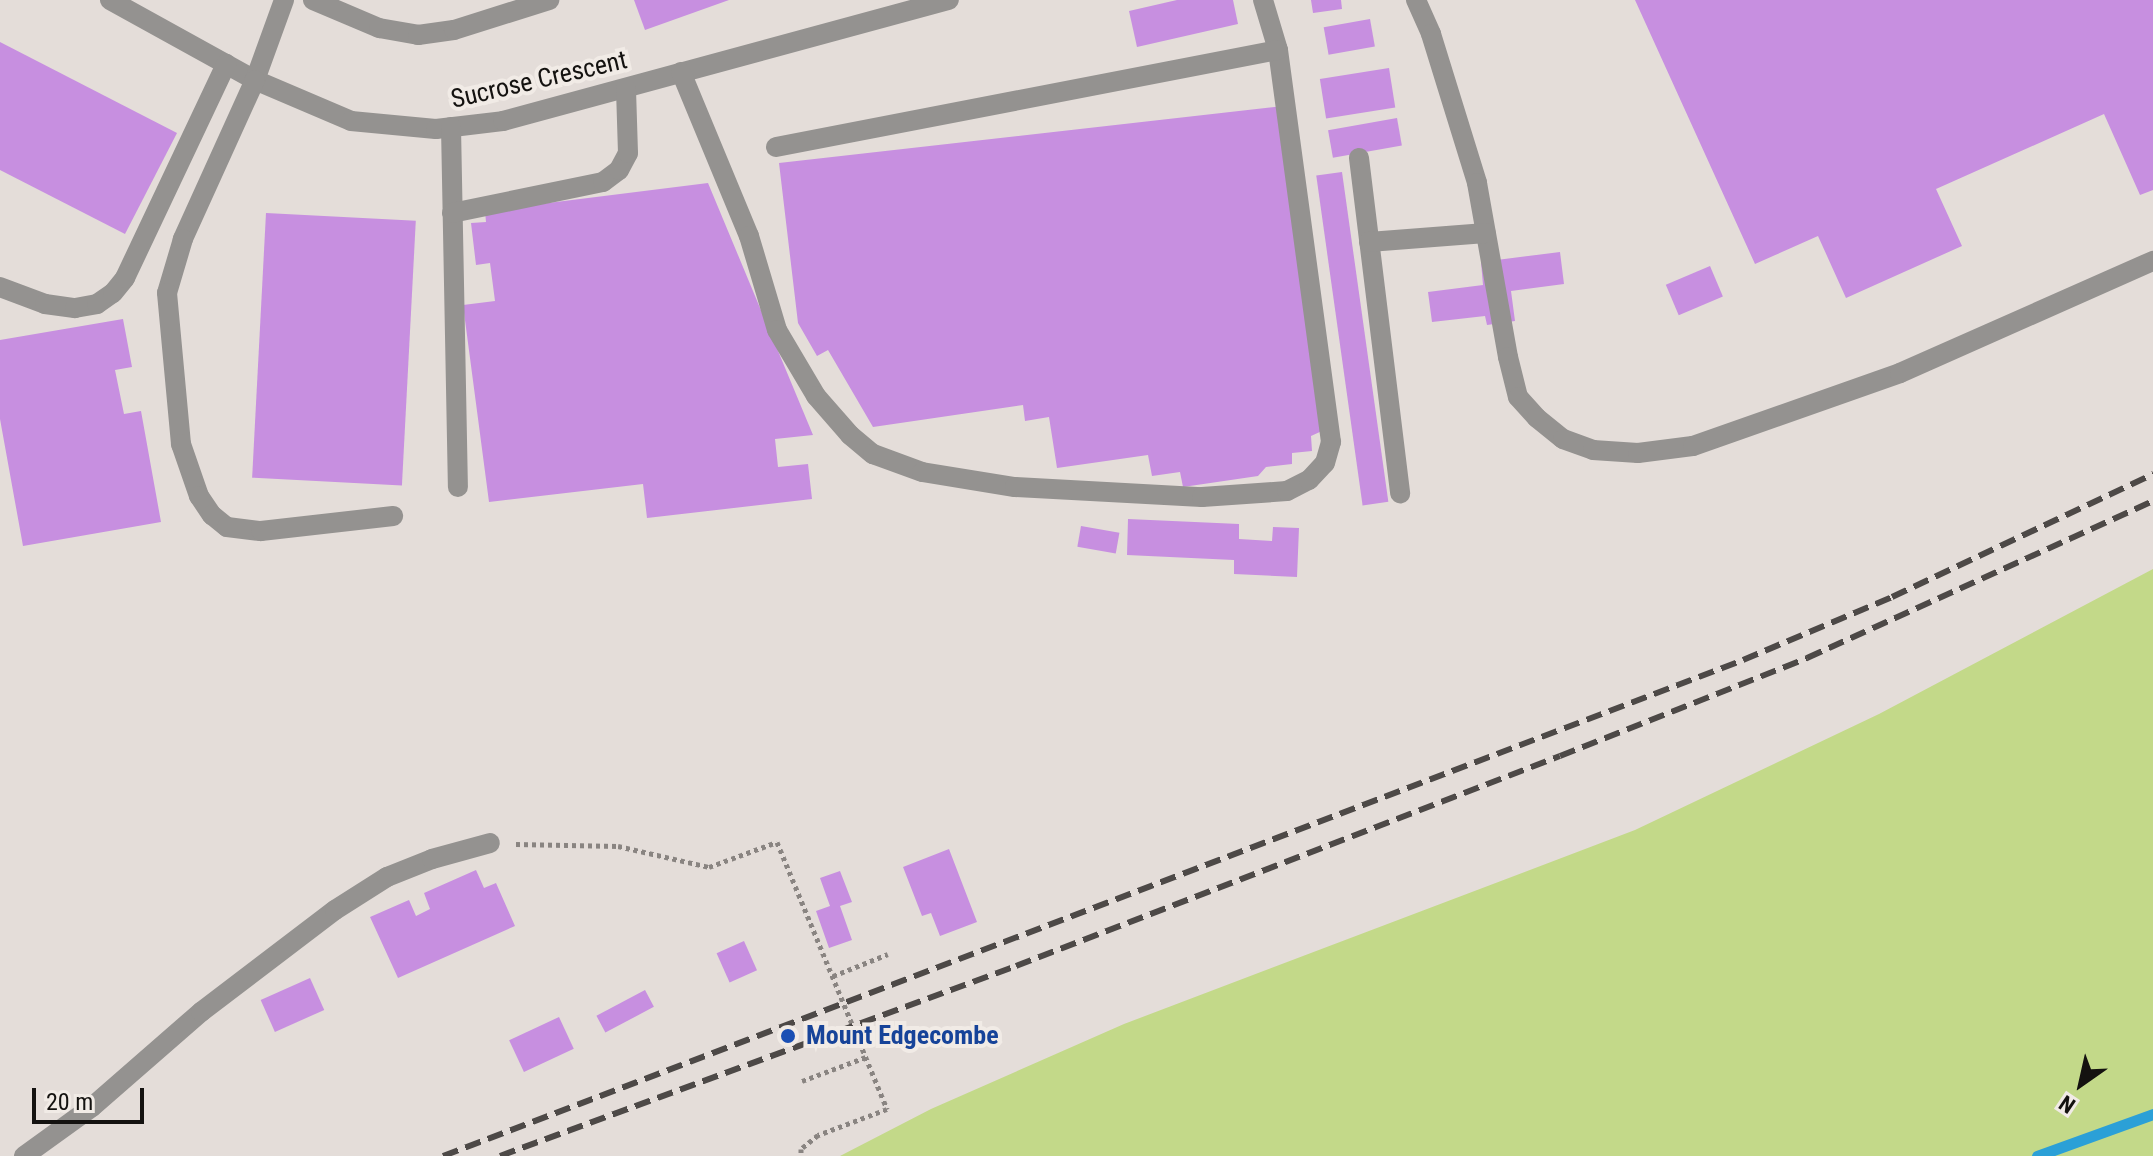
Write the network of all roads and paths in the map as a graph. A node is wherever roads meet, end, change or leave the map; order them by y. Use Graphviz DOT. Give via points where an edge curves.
graph roads {
  1 [pos="110,0"];
  2 [pos="284,0"];
  3 [pos="313,0"];
  4 [pos="549,0"];
  5 [pos="949,0"];
  6 [pos="1263,0"];
  7 [pos="1416,0"];
  8 [pos="920,4"];
  9 [pos="1278,50"];
  10 [pos="226,64"];
  11 [pos="681,72"];
  12 [pos="255,80"];
  13 [pos="626,89"];
  14 [pos="451,127"];
  15 [pos="776,147"];
  16 [pos="1359,158"];
  17 [pos="452,213"];
  18 [pos="1486,233"];
  19 [pos="1369,242"];
  20 [pos="2153,261"];
  21 [pos="0,287"];
  22 [pos="458,487"];
  23 [pos="1400,494"];
  24 [pos="393,516"];
  25 [pos="490,843"];
  26 [pos="888,954"];
  27 [pos="833,976"];
  28 [pos="866,1057"];
  29 [pos="802,1081"];
  30 [pos="24,1156"];
  31 [pos="801,1156"];
  1 -- 10 [label="lane, Sucrose Crescent"];
  2 -- 12 [label="lane"];
  3 -- 4 [label="lane" via="379,28 418,35 454,30"];
  5 -- 8 [label="lane, Sucrose Crescent"];
  6 -- 9 [label="lane"];
  7 -- 18 [label="lane" via="1477,183"];
  8 -- 11 [label="lane, Sucrose Crescent"];
  9 -- 11 [label="lane" via="1331,442 1325,463 1309,480 1287,491 1202,497 1015,487 922,472 873,454 816,396 777,330 749,236"];
  9 -- 15 [label="lane"];
  10 -- 12 [label="lane, Sucrose Crescent"];
  10 -- 21 [label="lane" via="125,278 113,293 97,304 75,308 45,304"];
  11 -- 13 [label="lane, Sucrose Crescent"];
  12 -- 14 [label="lane, Sucrose Crescent" via="351,121"];
  12 -- 24 [label="lane" via="183,239 167,293 181,444 199,496 227,527 261,531"];
  13 -- 14 [label="lane, Sucrose Crescent" via="503,121"];
  13 -- 17 [label="lane" via="628,153 619,170 603,182"];
  14 -- 17 [label="lane"];
  16 -- 19 [label="lane"];
  17 -- 22 [label="lane"];
  18 -- 19 [label="lane"];
  18 -- 20 [label="lane" via="1518,397 1563,439 1593,450 1638,453 1693,446 1900,373"];
  19 -- 23 [label="lane"];
  25 -- 27 [label="path" via="618,846 709,867 777,842"];
  25 -- 30 [label="lane" via="387,877 335,910"];
  26 -- 27 [label="path"];
  27 -- 28 [label="path"];
  28 -- 29 [label="path"];
  28 -- 31 [label="path" via="887,1109 818,1135 801,1149"];
}
